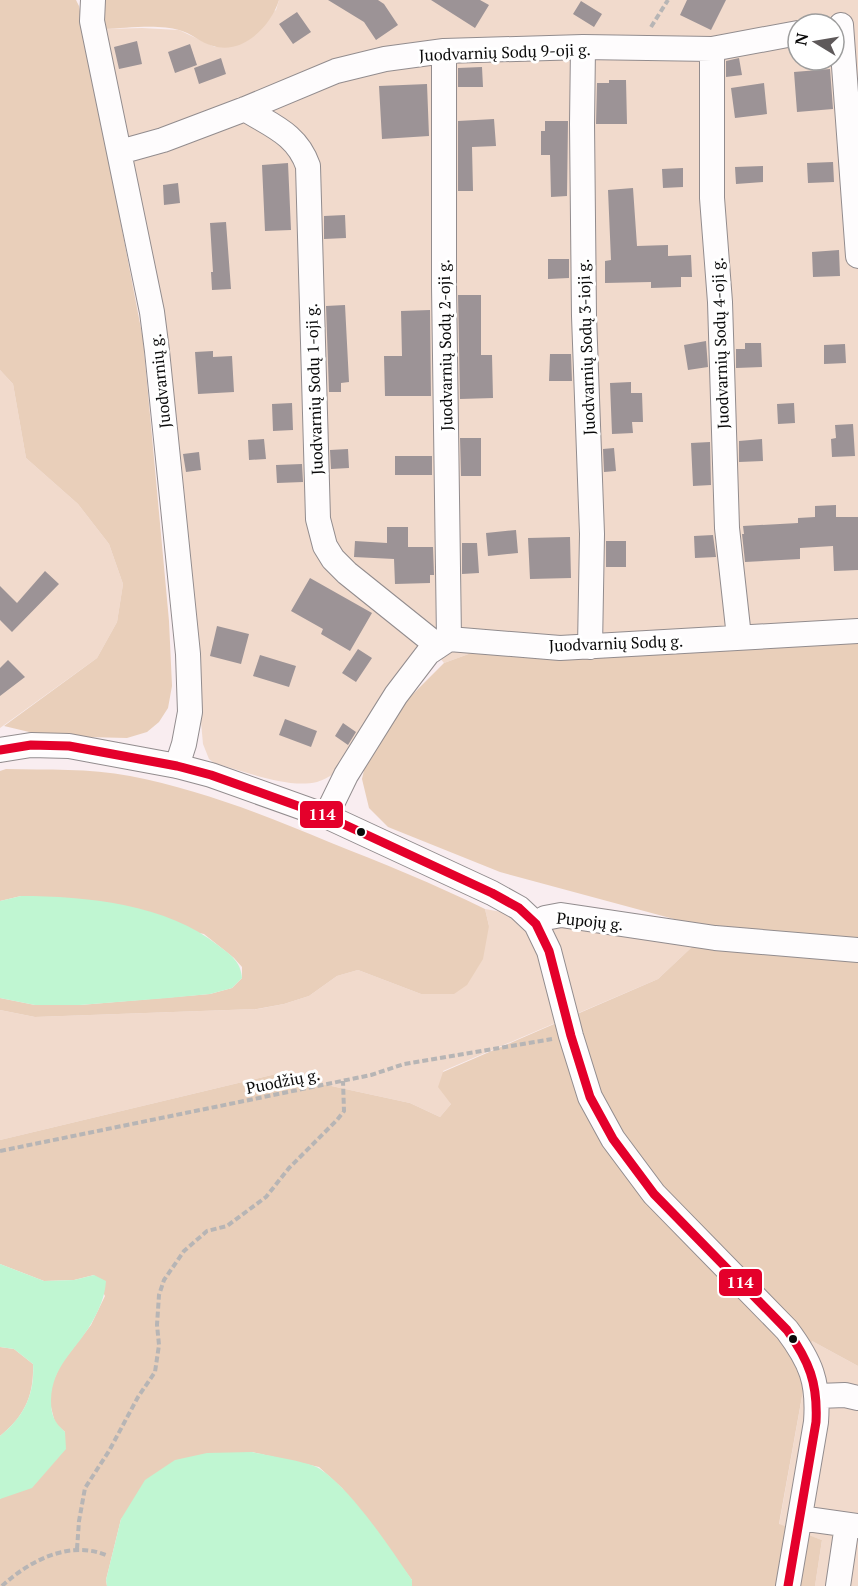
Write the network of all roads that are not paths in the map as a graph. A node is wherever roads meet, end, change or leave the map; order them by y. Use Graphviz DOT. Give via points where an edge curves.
graph roads {
  1 [pos="93,0"];
  2 [pos="786,35"];
  3 [pos="584,47"];
  4 [pos="712,50"];
  5 [pos="444,51"];
  6 [pos="846,57"];
  7 [pos="245,109"];
  8 [pos="120,152"];
  9 [pos="858,256"];
  10 [pos="858,631"];
  11 [pos="739,637"];
  12 [pos="444,642"];
  13 [pos="590,647"];
  14 [pos="0,750"];
  15 [pos="177,766"];
  16 [pos="326,816"];
  17 [pos="536,924"];
  18 [pos="858,950"];
  19 [pos="818,1396"];
  20 [pos="858,1398"];
  21 [pos="801,1518"];
  22 [pos="852,1526"];
  23 [pos="788,1586"];
  24 [pos="838,1586"];
  1 -- 8 [label="street, Juodvarnių g." via="92,21"];
  2 -- 4 [label="street, Juodvarnių Sodų 9-oji g."];
  3 -- 4 [label="street, Juodvarnių Sodų 9-oji g."];
  3 -- 5 [label="street, Juodvarnių Sodų 9-oji g."];
  3 -- 13 [label="street, Juodvarnių Sodų 3-ioji g." via="584,316 592,534"];
  4 -- 11 [label="street, Juodvarnių Sodų 4-oji g." via="712,198 720,302 727,528"];
  5 -- 7 [label="street, Juodvarnių Sodų 9-oji g." via="336,71"];
  5 -- 12 [label="street, Juodvarnių Sodų 2-oji g."];
  6 -- 9 [label="street"];
  7 -- 8 [label="street, Juodvarnių Sodų 9-oji g."];
  7 -- 12 [label="street, Juodvarnių Sodų 1-oji g." via="288,135 303,150 308,166 320,535 333,559 347,573"];
  8 -- 15 [label="street, Juodvarnių g." via="155,331 188,654 190,712"];
  10 -- 11 [label="street, Juodvarnių Sodų g."];
  11 -- 13 [label="street, Juodvarnių Sodų g."];
  12 -- 13 [label="street, Juodvarnių Sodų g."];
  12 -- 16 [label="street" via="428,653 396,695 346,775"];
  14 -- 15 [label="street, Pupojų g." via="69,746"];
  15 -- 16 [label="street, Pupojų g." via="253,788"];
  16 -- 17 [label="street, Pupojų g." via="492,893 519,908"];
  17 -- 18 [label="street, Pupojų g." via="561,915 715,938"];
  17 -- 19 [label="street" via="549,951 590,1097 613,1140 654,1194 787,1330 801,1349"];
  19 -- 20 [label="street"];
  19 -- 21 [label="street"];
  21 -- 22 [label="street"];
  21 -- 23 [label="street"];
  22 -- 24 [label="street"];
}
